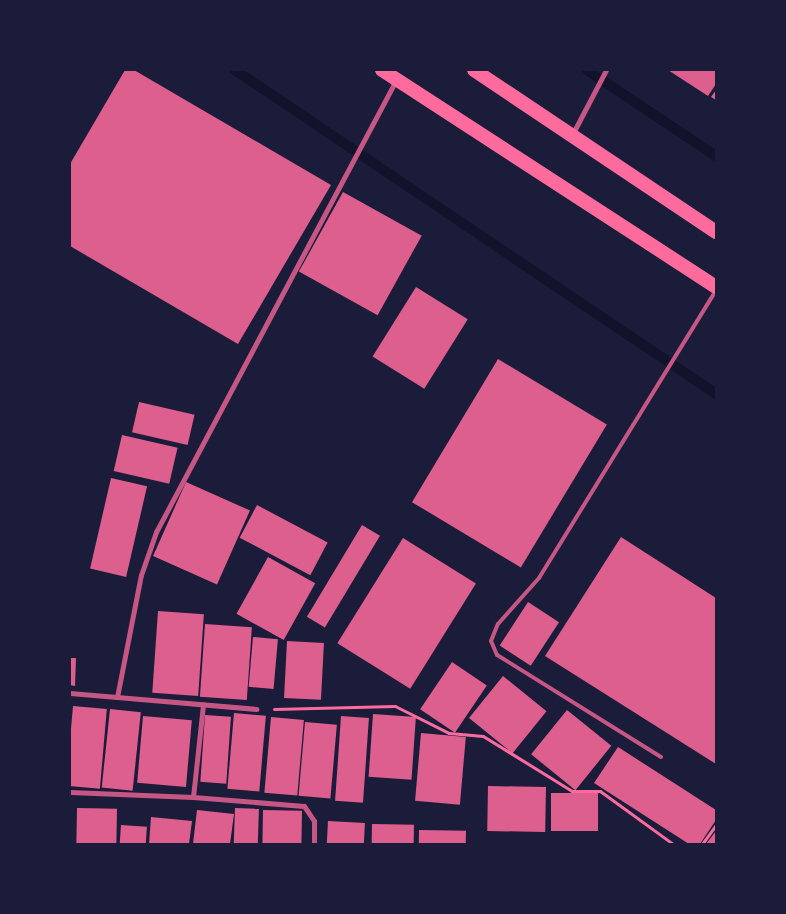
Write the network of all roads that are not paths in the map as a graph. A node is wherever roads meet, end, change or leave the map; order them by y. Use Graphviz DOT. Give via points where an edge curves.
graph roads {
  1 [pos="382,70"];
  2 [pos="474,70"];
  3 [pos="606,70"];
  4 [pos="396,80"];
  5 [pos="572,136"];
  6 [pos="716,232"];
  7 [pos="716,286"];
  8 [pos="716,290"];
  9 [pos="70,693"];
  10 [pos="117,697"];
  11 [pos="203,705"];
  12 [pos="256,709"];
  13 [pos="661,757"];
  14 [pos="70,792"];
  15 [pos="193,797"];
  16 [pos="314,844"];
  1 -- 4 [label="highway"];
  2 -- 5 [label="highway"];
  3 -- 5 [label="street"];
  4 -- 7 [label="highway"];
  4 -- 10 [label="street" via="156,532 141,575"];
  5 -- 6 [label="highway"];
  8 -- 13 [label="lane" via="539,578 498,624 491,641 497,655"];
  9 -- 10 [label="street"];
  10 -- 11 [label="street"];
  11 -- 12 [label="street"];
  11 -- 15 [label="street"];
  14 -- 15 [label="street"];
  15 -- 16 [label="street" via="304,806 314,821"];
}
